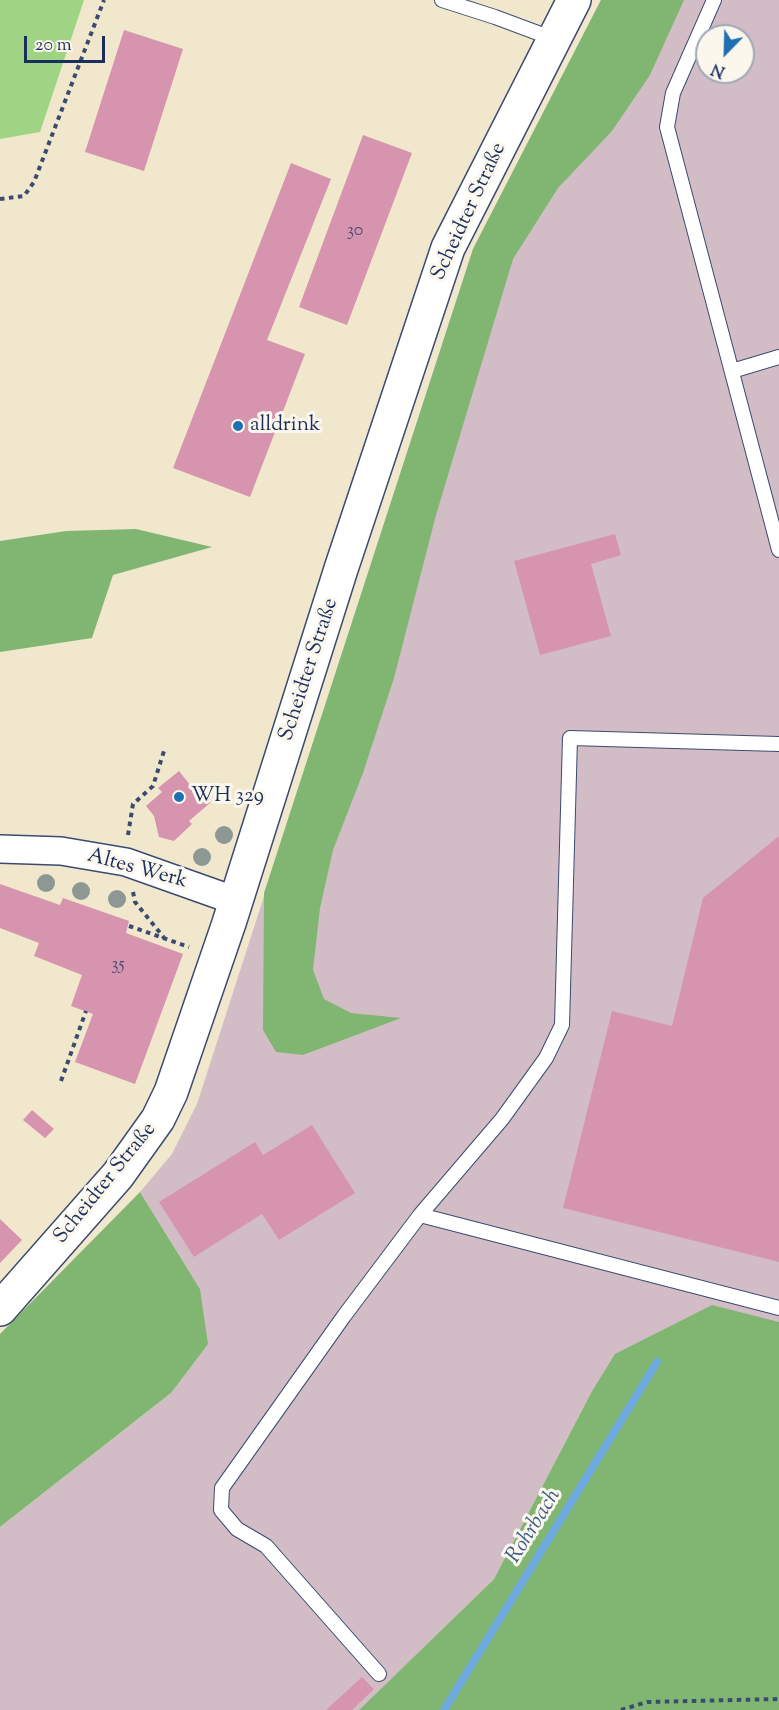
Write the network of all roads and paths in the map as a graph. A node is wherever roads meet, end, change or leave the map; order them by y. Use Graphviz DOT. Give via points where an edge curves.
graph roads {
  1 [pos="104,0"];
  2 [pos="442,0"];
  3 [pos="574,0"];
  4 [pos="714,0"];
  5 [pos="554,39"];
  6 [pos="0,199"];
  7 [pos="779,357"];
  8 [pos="732,371"];
  9 [pos="779,550"];
  10 [pos="779,744"];
  11 [pos="0,849"];
  12 [pos="236,901"];
  13 [pos="129,926"];
  14 [pos="157,936"];
  15 [pos="86,1011"];
  16 [pos="61,1081"];
  17 [pos="420,1215"];
  18 [pos="779,1308"];
  19 [pos="0,1310"];
  20 [pos="379,1674"];
  21 [pos="779,1699"];
  22 [pos="621,1710"];
  1 -- 6 [label="path" via="34,182 24,196"];
  2 -- 5 [label="lane"];
  3 -- 5 [label="main road, Scheidter Straße"];
  4 -- 8 [label="lane" via="673,93 668,127"];
  5 -- 12 [label="main road, Scheidter Straße" via="448,248"];
  7 -- 8 [label="lane"];
  8 -- 9 [label="lane"];
  10 -- 17 [label="lane" via="570,738 562,1025 546,1058 502,1119"];
  11 -- 12 [label="street, Altes Werk" via="61,851 126,862"];
  12 -- 19 [label="main road, Scheidter Straße" via="191,1038 159,1119 111,1183"];
  13 -- 14 [label="path"];
  15 -- 16 [label="path"];
  17 -- 18 [label="lane"];
  17 -- 20 [label="lane" via="222,1488 221,1510 237,1529 266,1546"];
  21 -- 22 [label="path" via="647,1702"];
}
